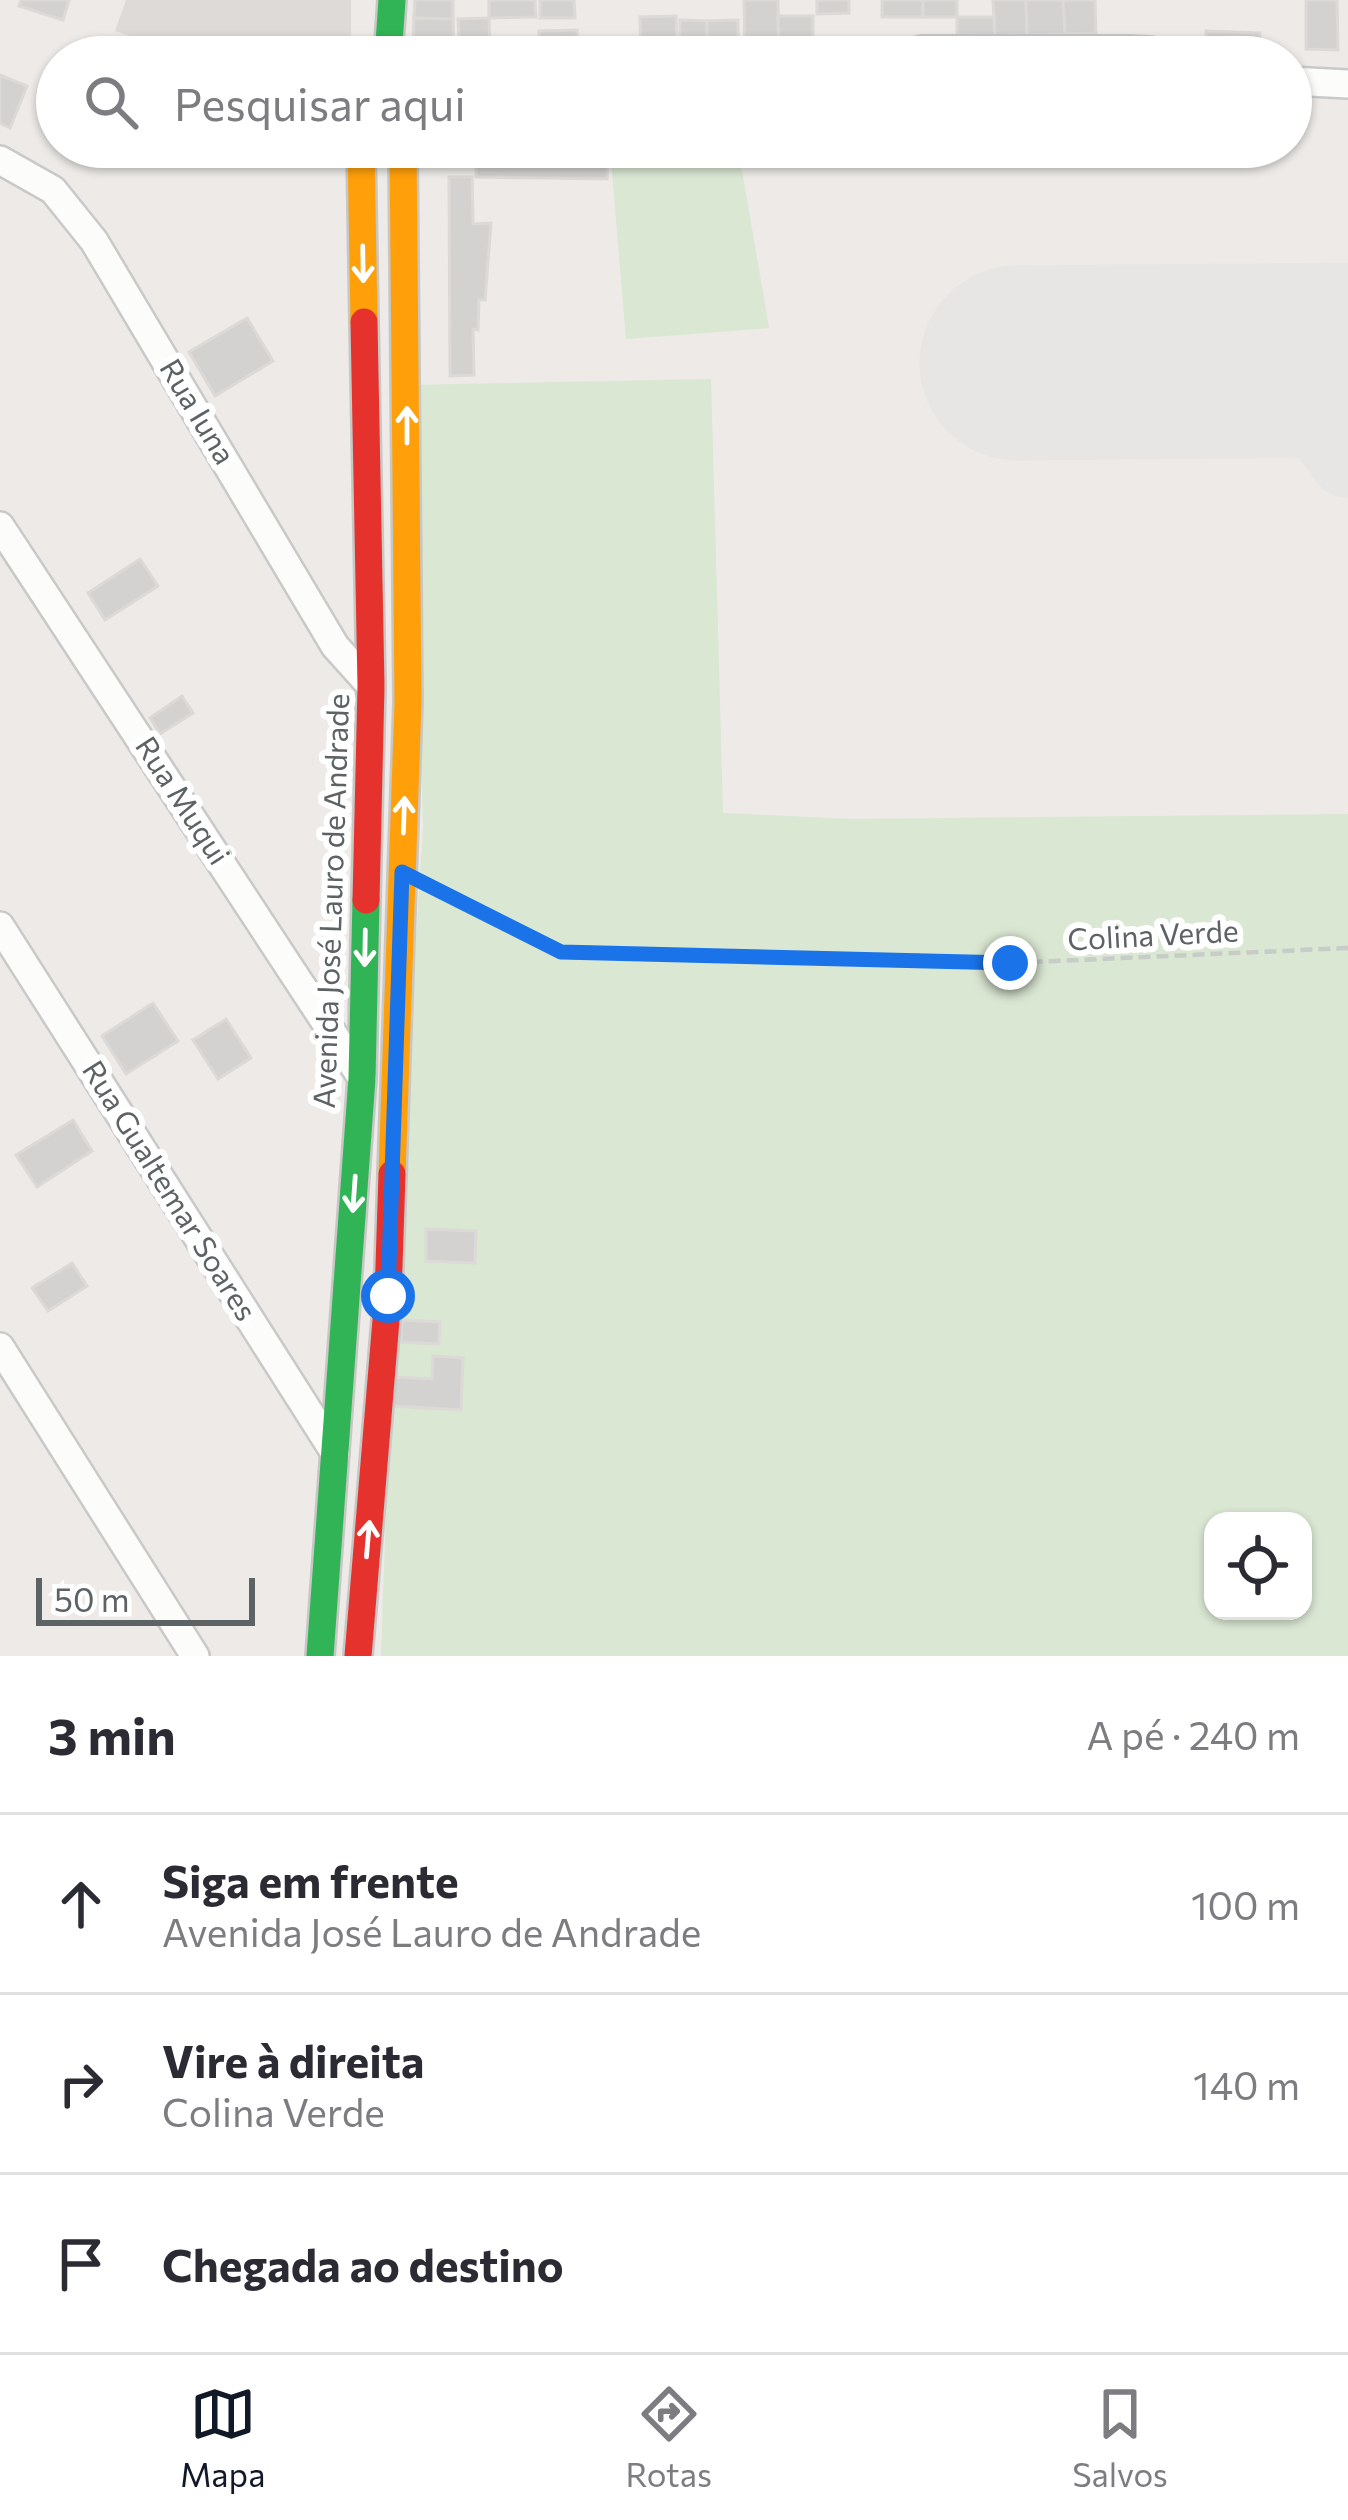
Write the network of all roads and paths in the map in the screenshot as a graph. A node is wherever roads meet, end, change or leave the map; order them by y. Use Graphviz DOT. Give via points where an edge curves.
graph roads {
  1 [pos="392,0"];
  2 [pos="389,36"];
  3 [pos="1312,82"];
  4 [pos="1348,84"];
  5 [pos="0,160"];
  6 [pos="361,168"];
  7 [pos="404,168"];
  8 [pos="0,526"];
  9 [pos="371,686"];
  10 [pos="402,872"];
  11 [pos="0,926"];
  12 [pos="1348,948"];
  13 [pos="362,1078"];
  14 [pos="0,1347"];
  15 [pos="337,1457"];
  16 [pos="194,1656"];
  17 [pos="320,1656"];
  18 [pos="358,1656"];
  1 -- 2 [label="street"];
  3 -- 4 [label="street"];
  5 -- 9 [label="street, Rua Iuna" via="53,190 94,241 335,646"];
  6 -- 9 [label="street, Avenida José Lauro de Andrade, one-way"];
  10 -- 7 [label="street, one-way"];
  8 -- 13 [label="street, Rua Muqui"];
  9 -- 13 [label="street, Avenida José Lauro de Andrade, one-way"];
  10 -- 12 [label="path, Colina Verde" via="561,952 1010,963"];
  18 -- 10 [label="street, one-way" via="388,1296"];
  11 -- 15 [label="street, Rua Gualtemar Soares"];
  13 -- 15 [label="street, Avenida José Lauro de Andrade, one-way"];
  14 -- 16 [label="street"];
  15 -- 17 [label="street, Avenida José Lauro de Andrade"];
}
